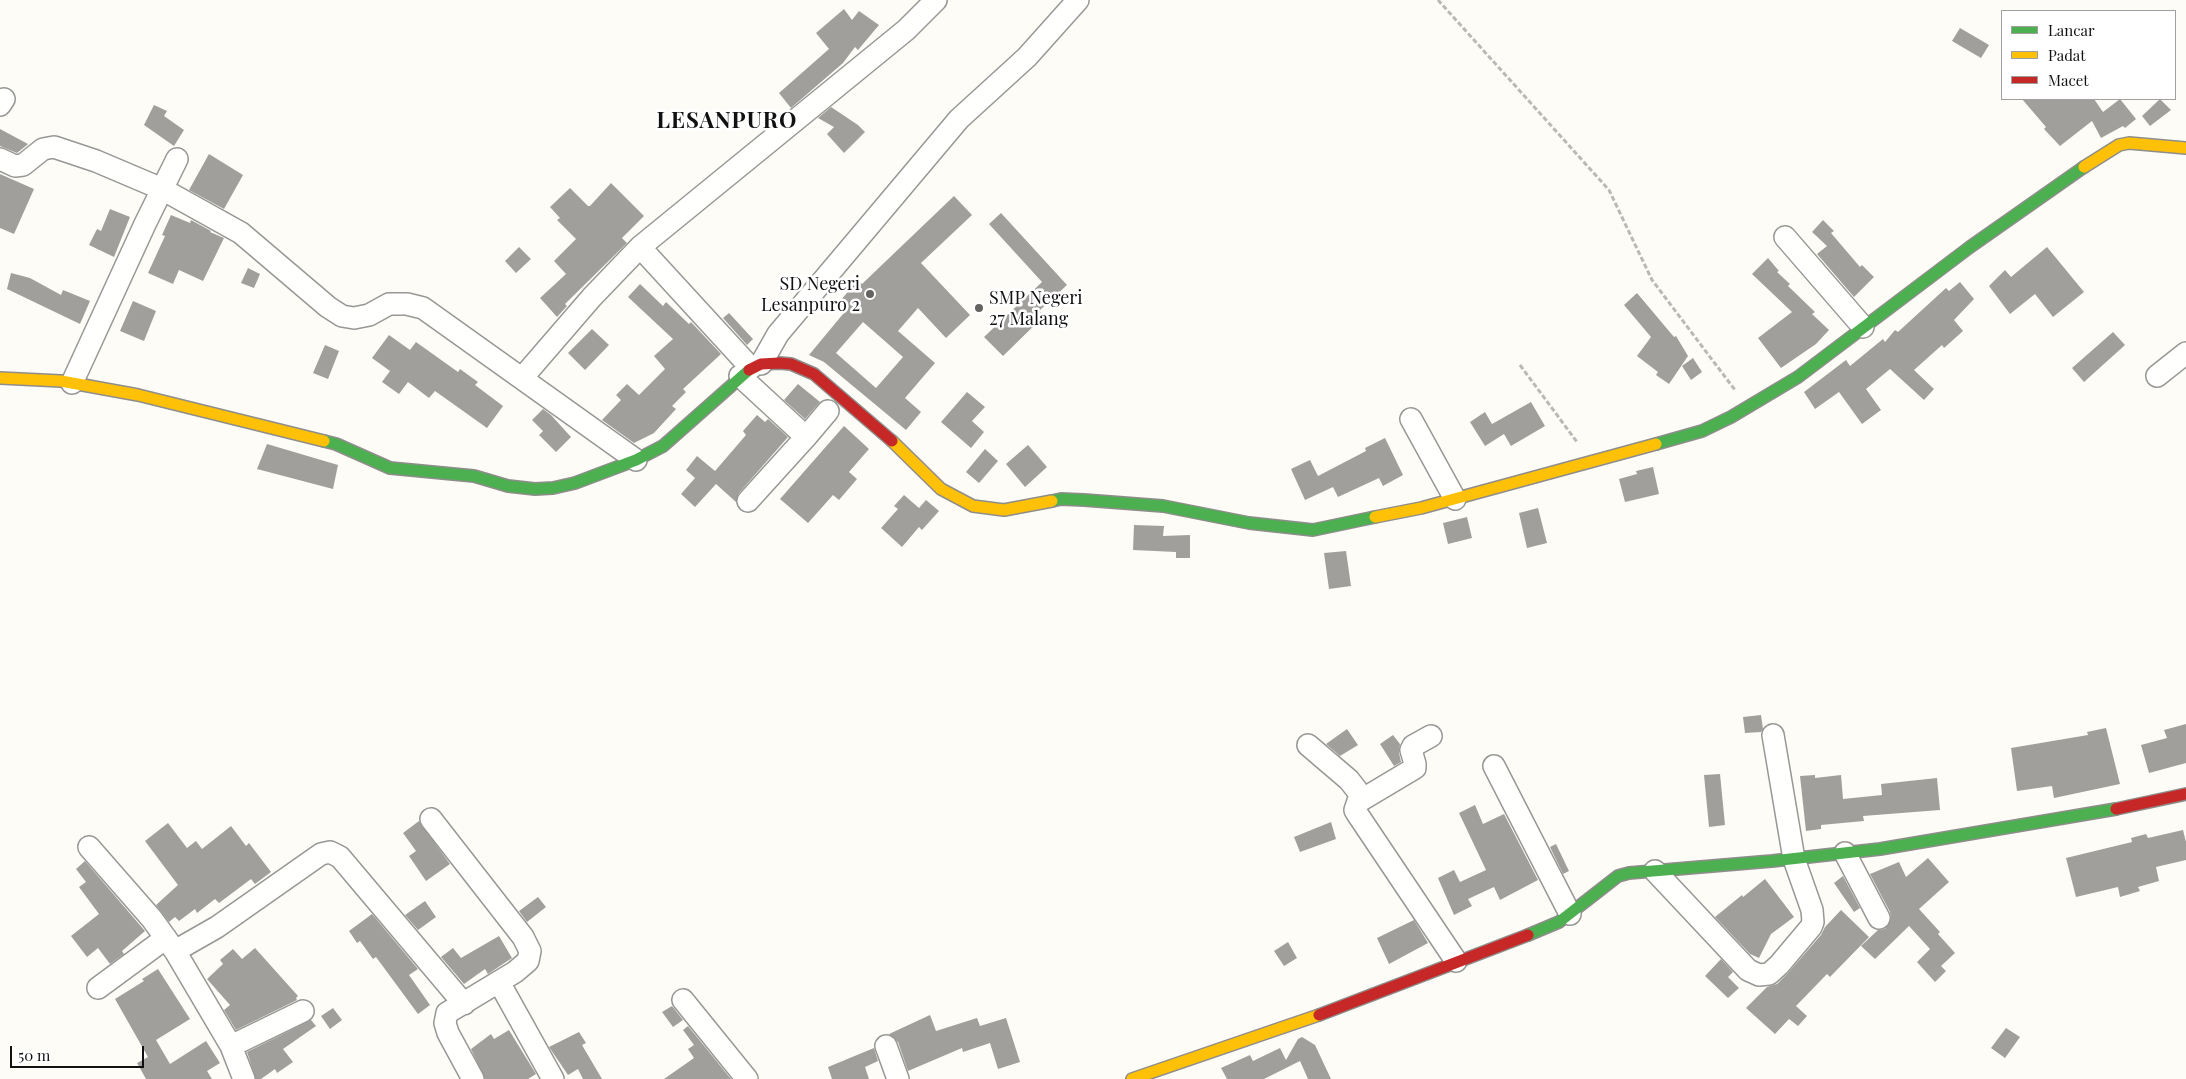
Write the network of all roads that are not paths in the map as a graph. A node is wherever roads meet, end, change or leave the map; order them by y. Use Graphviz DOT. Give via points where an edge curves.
graph roads {
  1 [pos="936,0"];
  2 [pos="1078,0"];
  3 [pos="2186,148"];
  4 [pos="0,159"];
  5 [pos="177,159"];
  6 [pos="162,189"];
  7 [pos="1785,237"];
  8 [pos="640,247"];
  9 [pos="1863,327"];
  10 [pos="2186,352"];
  11 [pos="751,369"];
  12 [pos="2157,376"];
  13 [pos="523,377"];
  14 [pos="0,378"];
  15 [pos="72,383"];
  16 [pos="828,411"];
  17 [pos="1411,419"];
  18 [pos="806,437"];
  19 [pos="636,460"];
  20 [pos="1455,499"];
  21 [pos="748,501"];
  22 [pos="1772,735"];
  23 [pos="1431,736"];
  24 [pos="1308,746"];
  25 [pos="1494,766"];
  26 [pos="2186,794"];
  27 [pos="1358,802"];
  28 [pos="431,819"];
  29 [pos="89,848"];
  30 [pos="1845,853"];
  31 [pos="1794,859"];
  32 [pos="1654,870"];
  33 [pos="1570,914"];
  34 [pos="1879,918"];
  35 [pos="171,945"];
  36 [pos="1456,961"];
  37 [pos="499,982"];
  38 [pos="98,988"];
  39 [pos="683,1000"];
  40 [pos="464,1004"];
  41 [pos="303,1011"];
  42 [pos="231,1046"];
  43 [pos="886,1046"];
  44 [pos="244,1079"];
  45 [pos="472,1079"];
  46 [pos="553,1079"];
  47 [pos="747,1079"];
  48 [pos="898,1079"];
  49 [pos="1132,1079"];
  1 -- 8 [label="street" via="906,30"];
  2 -- 11 [label="street" via="1027,57 953,126"];
  3 -- 9 [label="street" via="2142,143 2119,146 2036,201"];
  4 -- 6 [label="street" via="15,166 24,164 43,149 54,147"];
  5 -- 6 [label="street"];
  6 -- 13 [label="street" via="241,233 342,316 369,315 389,304 423,308"];
  6 -- 15 [label="street"];
  7 -- 9 [label="street"];
  8 -- 11 [label="street"];
  8 -- 13 [label="street"];
  9 -- 20 [label="street" via="1798,377 1702,431"];
  10 -- 12 [label="street"];
  11 -- 18 [label="street"];
  11 -- 19 [label="street" via="664,446"];
  11 -- 20 [label="street" via="779,363 814,374 905,452 942,489 973,506 1004,510 1061,499 1123,502 1313,530"];
  13 -- 19 [label="street"];
  14 -- 15 [label="street"];
  15 -- 19 [label="street" via="138,395 336,444 390,468 474,476 508,486 553,488"];
  16 -- 18 [label="street"];
  17 -- 20 [label="street"];
  18 -- 21 [label="street"];
  22 -- 31 [label="street"];
  23 -- 27 [label="street" via="1412,748 1414,768"];
  24 -- 27 [label="street" via="1350,780 1360,795"];
  25 -- 33 [label="street"];
  26 -- 30 [label="street" via="2044,822"];
  27 -- 36 [label="street" via="1355,810 1358,815"];
  28 -- 37 [label="street" via="523,937 530,951 528,961"];
  29 -- 35 [label="street"];
  30 -- 31 [label="street"];
  30 -- 34 [label="street"];
  31 -- 32 [label="street"];
  31 -- 32 [label="street" via="1812,910 1813,922 1779,965 1769,974 1759,975 1748,970"];
  32 -- 33 [label="street" via="1618,876"];
  33 -- 36 [label="street" via="1514,941"];
  35 -- 38 [label="street"];
  35 -- 40 [label="street" via="217,927 321,854 330,852 340,858"];
  35 -- 42 [label="street"];
  36 -- 49 [label="street" via="1336,1009"];
  37 -- 40 [label="street"];
  37 -- 46 [label="street"];
  39 -- 47 [label="street"];
  40 -- 45 [label="street" via="447,1013 445,1022"];
  41 -- 42 [label="street"];
  42 -- 44 [label="street"];
  43 -- 48 [label="street"];
}
